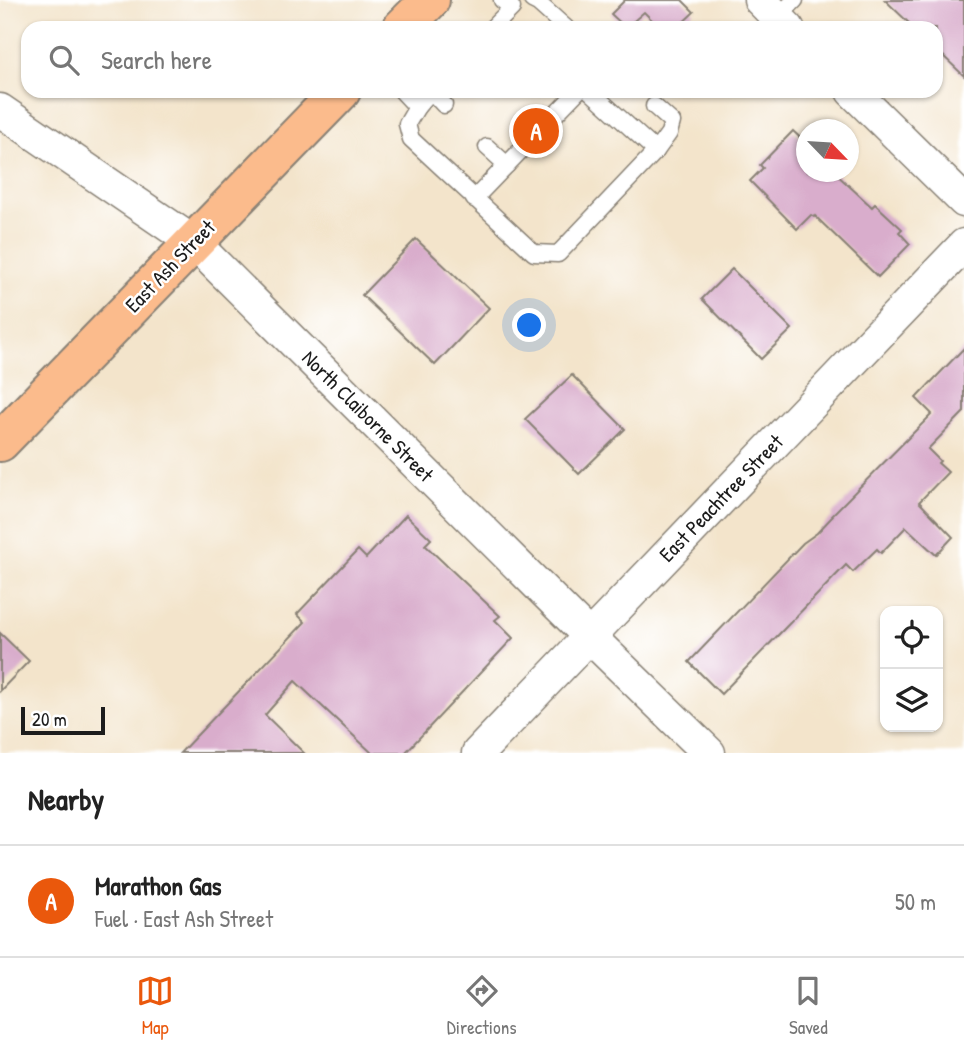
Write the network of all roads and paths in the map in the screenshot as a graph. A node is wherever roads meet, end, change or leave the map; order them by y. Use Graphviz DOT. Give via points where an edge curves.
graph roads {
  1 [pos="430,0"];
  2 [pos="532,0"];
  3 [pos="512,3"];
  4 [pos="409,21"];
  5 [pos="498,21"];
  6 [pos="558,21"];
  7 [pos="334,98"];
  8 [pos="409,98"];
  9 [pos="425,98"];
  10 [pos="438,98"];
  11 [pos="565,98"];
  12 [pos="598,98"];
  13 [pos="859,98"];
  14 [pos="444,105"];
  15 [pos="654,106"];
  16 [pos="417,107"];
  17 [pos="0,110"];
  18 [pos="549,121"];
  19 [pos="526,145"];
  20 [pos="487,147"];
  21 [pos="656,151"];
  22 [pos="506,165"];
  23 [pos="474,199"];
  24 [pos="964,201"];
  25 [pos="194,242"];
  26 [pos="964,245"];
  27 [pos="0,442"];
  28 [pos="589,636"];
  29 [pos="478,753"];
  30 [pos="709,753"];
  1 -- 4 [label="main road"];
  2 -- 6 [label="lane"];
  3 -- 5 [label="lane"];
  7 -- 25 [label="main road, East Ash Street"];
  8 -- 16 [label="lane"];
  9 -- 16 [label="lane"];
  10 -- 14 [label="lane"];
  11 -- 18 [label="lane"];
  12 -- 21 [label="lane"];
  13 -- 24 [label="street"];
  15 -- 21 [label="lane" via="672,122"];
  16 -- 23 [label="lane" via="407,124 411,139"];
  17 -- 25 [label="street, North Claiborne Street"];
  19 -- 22 [label="lane"];
  20 -- 22 [label="lane"];
  21 -- 23 [label="lane" via="558,254 534,253"];
  22 -- 23 [label="lane"];
  25 -- 27 [label="main road, East Ash Street"];
  25 -- 28 [label="street, North Claiborne Street"];
  26 -- 28 [label="street, East Peachtree Street"];
  28 -- 29 [label="street, East Peachtree Street"];
  28 -- 30 [label="street, North Claiborne Street"];
}
